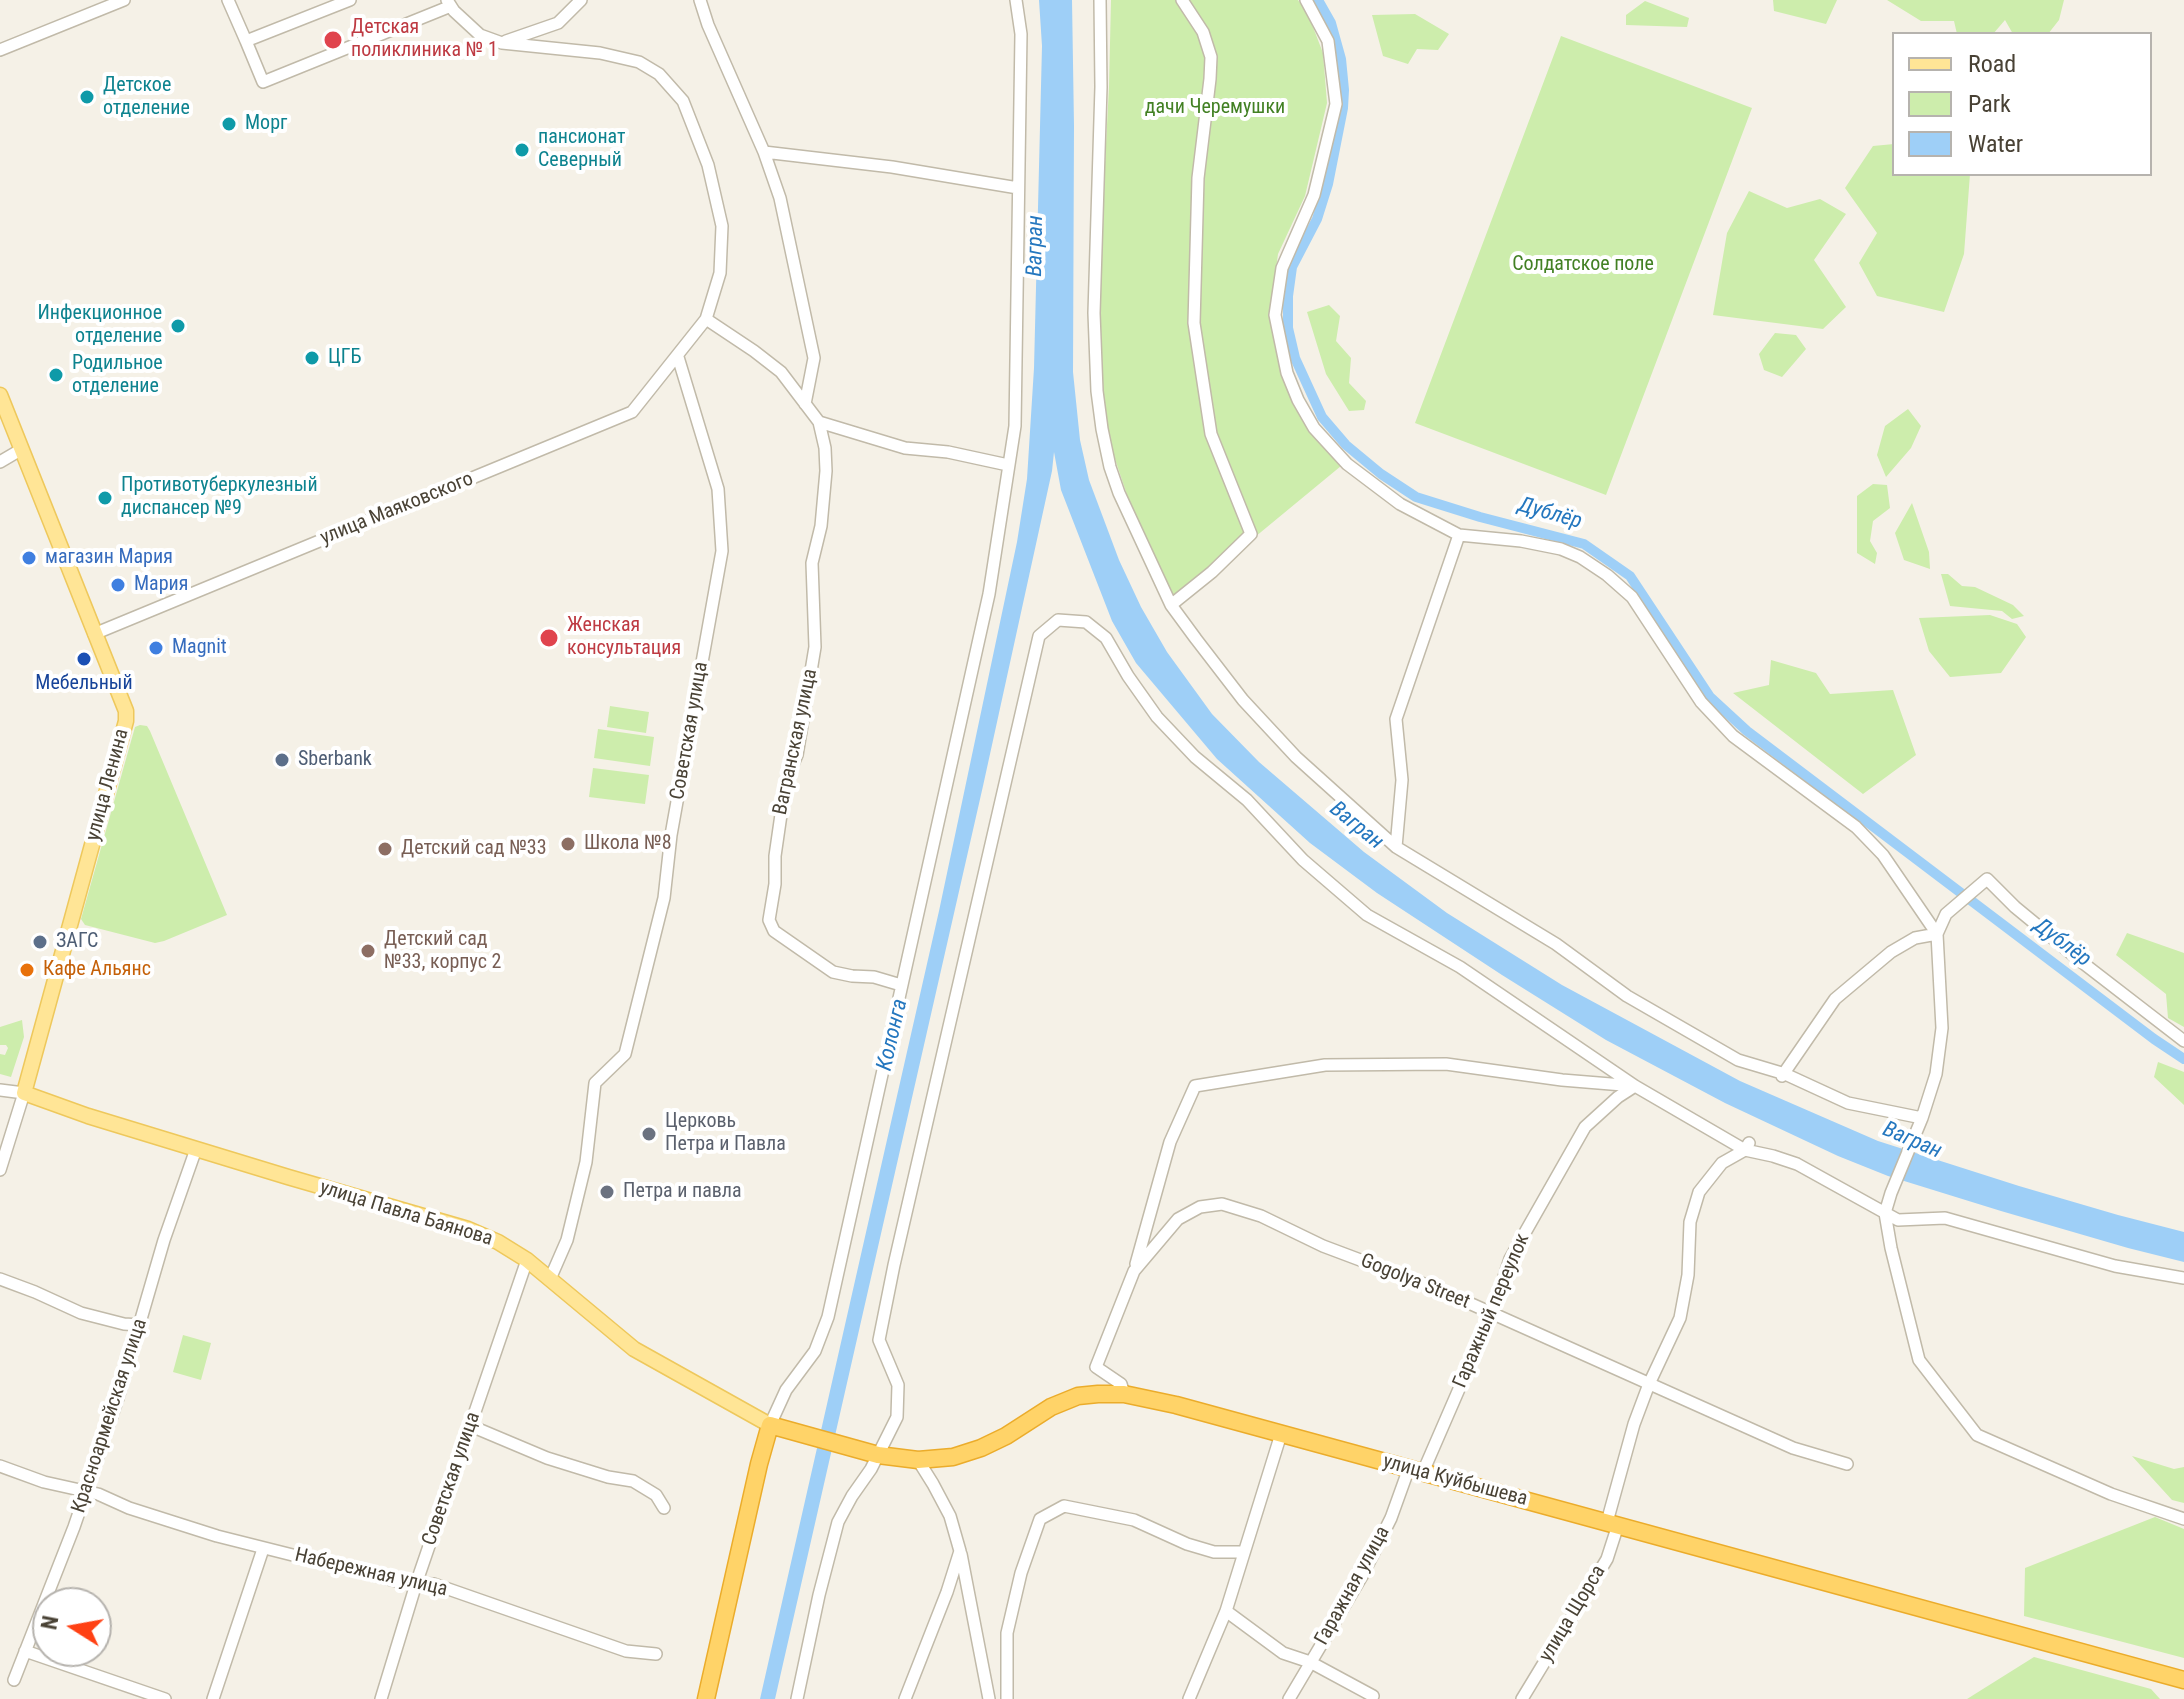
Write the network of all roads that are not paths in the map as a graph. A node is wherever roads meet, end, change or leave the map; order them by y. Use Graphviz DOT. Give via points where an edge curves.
graph roads {
  1 [pos="124,0"];
  2 [pos="228,0"];
  3 [pos="348,0"];
  4 [pos="581,0"];
  5 [pos="700,0"];
  6 [pos="1016,0"];
  7 [pos="1100,0"];
  8 [pos="1182,0"];
  9 [pos="1306,0"];
  10 [pos="449,3"];
  11 [pos="246,41"];
  12 [pos="502,43"];
  13 [pos="0,50"];
  14 [pos="764,152"];
  15 [pos="1018,188"];
  16 [pos="706,319"];
  17 [pos="678,357"];
  18 [pos="0,395"];
  19 [pos="805,404"];
  20 [pos="819,422"];
  21 [pos="22,449"];
  22 [pos="0,462"];
  23 [pos="1008,465"];
  24 [pos="1459,535"];
  25 [pos="1171,605"];
  26 [pos="94,634"];
  27 [pos="1396,847"];
  28 [pos="1937,934"];
  29 [pos="901,985"];
  30 [pos="2184,1041"];
  31 [pos="1784,1075"];
  32 [pos="1635,1086"];
  33 [pos="0,1090"];
  34 [pos="24,1093"];
  35 [pos="1922,1118"];
  36 [pos="1747,1146"];
  37 [pos="196,1149"];
  38 [pos="0,1170"];
  39 [pos="1885,1213"];
  40 [pos="527,1260"];
  41 [pos="1134,1271"];
  42 [pos="2184,1278"];
  43 [pos="0,1279"];
  44 [pos="550,1279"];
  45 [pos="1492,1313"];
  46 [pos="140,1325"];
  47 [pos="1649,1384"];
  48 [pos="1124,1394"];
  49 [pos="770,1425"];
  50 [pos="471,1426"];
  51 [pos="1281,1434"];
  52 [pos="878,1455"];
  53 [pos="918,1460"];
  54 [pos="1847,1464"];
  55 [pos="0,1466"];
  56 [pos="1416,1470"];
  57 [pos="86,1492"];
  58 [pos="664,1508"];
  59 [pos="2184,1519"];
  60 [pos="1612,1524"];
  61 [pos="263,1549"];
  62 [pos="960,1551"];
  63 [pos="1243,1552"];
  64 [pos="416,1584"];
  65 [pos="1226,1611"];
  66 [pos="25,1651"];
  67 [pos="656,1654"];
  68 [pos="1310,1662"];
  69 [pos="14,1680"];
  70 [pos="2184,1680"];
  71 [pos="1373,1696"];
  72 [pos="165,1699"];
  73 [pos="213,1699"];
  74 [pos="381,1699"];
  75 [pos="706,1699"];
  76 [pos="797,1699"];
  77 [pos="905,1699"];
  78 [pos="989,1699"];
  79 [pos="1007,1699"];
  80 [pos="1189,1699"];
  81 [pos="1289,1699"];
  82 [pos="1522,1699"];
  1 -- 13 [label="street"];
  2 -- 11 [label="street"];
  3 -- 11 [label="street"];
  4 -- 12 [label="street" via="558,23"];
  5 -- 14 [label="street"];
  6 -- 15 [label="street" via="1021,34"];
  7 -- 25 [label="street" via="1097,391 1110,467"];
  8 -- 25 [label="street" via="1203,32 1211,57 1198,178 1194,323 1211,434 1251,534"];
  9 -- 24 [label="street" via="1328,41 1336,104 1314,195 1282,268 1275,315 1287,373 1314,428 1347,464 1400,504"];
  10 -- 11 [label="street" via="263,82"];
  10 -- 12 [label="street" via="480,35"];
  12 -- 16 [label="street, улица Маяковского" via="639,62 659,74 683,101 708,165 722,226 720,273"];
  14 -- 15 [label="street"];
  14 -- 19 [label="street" via="780,198 814,358"];
  15 -- 23 [label="street" via="1015,426"];
  16 -- 17 [label="street, улица Маяковского"];
  16 -- 19 [label="street" via="781,372"];
  17 -- 26 [label="street, улица Маяковского" via="632,412"];
  17 -- 44 [label="street, Советская улица" via="718,489 722,551 664,898 625,1054 595,1083 586,1162 567,1240"];
  18 -- 21 [label="main road, улица Ленина"];
  19 -- 20 [label="street"];
  20 -- 23 [label="street" via="905,448"];
  20 -- 29 [label="street, Вагранская улица" via="826,471 812,563 815,647 797,755 786,780 769,920 774,931 833,972"];
  21 -- 22 [label="street"];
  21 -- 26 [label="main road, улица Ленина"];
  23 -- 29 [label="street" via="989,594"];
  24 -- 27 [label="street" via="1396,719 1402,780"];
  24 -- 28 [label="street" via="1561,549 1607,575 1632,597 1701,702 1733,736 1856,827 1883,855"];
  25 -- 27 [label="street" via="1243,700 1296,757"];
  26 -- 34 [label="main road, улица Ленина" via="126,721"];
  27 -- 31 [label="street" via="1545,937 1686,1032 1738,1060"];
  28 -- 30 [label="street" via="1946,914 1987,879"];
  28 -- 31 [label="street" via="1915,938 1891,952 1835,999"];
  28 -- 35 [label="street" via="1942,1028 1936,1074"];
  29 -- 49 [label="street" via="828,1317 815,1351 786,1390"];
  31 -- 35 [label="street" via="1848,1103"];
  32 -- 36 [label="street"];
  32 -- 41 [label="street" via="1446,1064 1325,1065 1195,1086 1170,1142"];
  32 -- 45 [label="street, Гаражный переулок" via="1585,1127 1510,1259"];
  32 -- 52 [label="street" via="1460,967 1367,915 1166,727 1106,638 1086,622 1058,620 1039,636 894,1265 879,1340 898,1385 897,1417"];
  33 -- 34 [label="street, улица Павла Баянова"];
  34 -- 37 [label="main road, улица Павла Баянова"];
  34 -- 38 [label="street"];
  35 -- 39 [label="street"];
  36 -- 39 [label="street" via="1797,1164"];
  36 -- 47 [label="street, улица Щорса" via="1722,1163 1699,1192 1690,1222 1680,1318"];
  37 -- 40 [label="main road, улица Павла Баянова" via="468,1229"];
  37 -- 46 [label="street, Красноармейская улица"];
  39 -- 42 [label="street" via="1898,1220 1945,1218 2115,1266"];
  39 -- 59 [label="street" via="1919,1360 1977,1435 2111,1494"];
  40 -- 44 [label="main road, улица Павла Баянова"];
  40 -- 50 [label="street, Советская улица"];
  41 -- 45 [label="street, Gogolya Street" via="1178,1219 1200,1207 1222,1204"];
  41 -- 48 [label="street, Gogolya Street" via="1096,1367 1121,1384"];
  43 -- 46 [label="street" via="81,1313"];
  44 -- 49 [label="main road, улица Павла Баянова" via="634,1349"];
  45 -- 47 [label="street, Gogolya Street"];
  45 -- 56 [label="street, Гаражный переулок"];
  46 -- 57 [label="street, Красноармейская улица"];
  47 -- 54 [label="street, Gogolya Street" via="1793,1448"];
  47 -- 60 [label="street, улица Щорса" via="1634,1424"];
  48 -- 51 [label="highway, улица Куйбышева"];
  48 -- 53 [label="highway, улица Куйбышева" via="1078,1396 981,1448"];
  49 -- 52 [label="highway, улица Куйбышева"];
  49 -- 75 [label="highway"];
  50 -- 58 [label="street" via="547,1458 633,1481 656,1495"];
  50 -- 64 [label="street, Советская улица"];
  51 -- 56 [label="highway, улица Куйбышева"];
  51 -- 63 [label="street"];
  52 -- 53 [label="highway, улица Куйбышева"];
  52 -- 76 [label="street" via="838,1522"];
  53 -- 62 [label="street" via="950,1516"];
  55 -- 57 [label="street, Набережная улица"];
  56 -- 60 [label="highway, улица Куйбышева"];
  56 -- 68 [label="street, Гаражная улица"];
  57 -- 61 [label="street, Набережная улица"];
  57 -- 66 [label="street, Красноармейская улица"];
  60 -- 70 [label="highway, улица Куйбышева"];
  60 -- 82 [label="street, улица Щорса" via="1607,1559"];
  61 -- 64 [label="street, Набережная улица"];
  61 -- 73 [label="street"];
  62 -- 77 [label="street"];
  62 -- 78 [label="street"];
  63 -- 65 [label="street"];
  63 -- 79 [label="street" via="1214,1552 1134,1520 1064,1506 1040,1519 1007,1633"];
  64 -- 67 [label="street, Набережная улица" via="434,1584 626,1651"];
  64 -- 74 [label="street, Советская улица"];
  65 -- 68 [label="street" via="1283,1653"];
  65 -- 80 [label="street"];
  66 -- 69 [label="street, Красноармейская улица"];
  66 -- 72 [label="street"];
  68 -- 71 [label="street"];
  68 -- 81 [label="street, Гаражная улица"];
}
